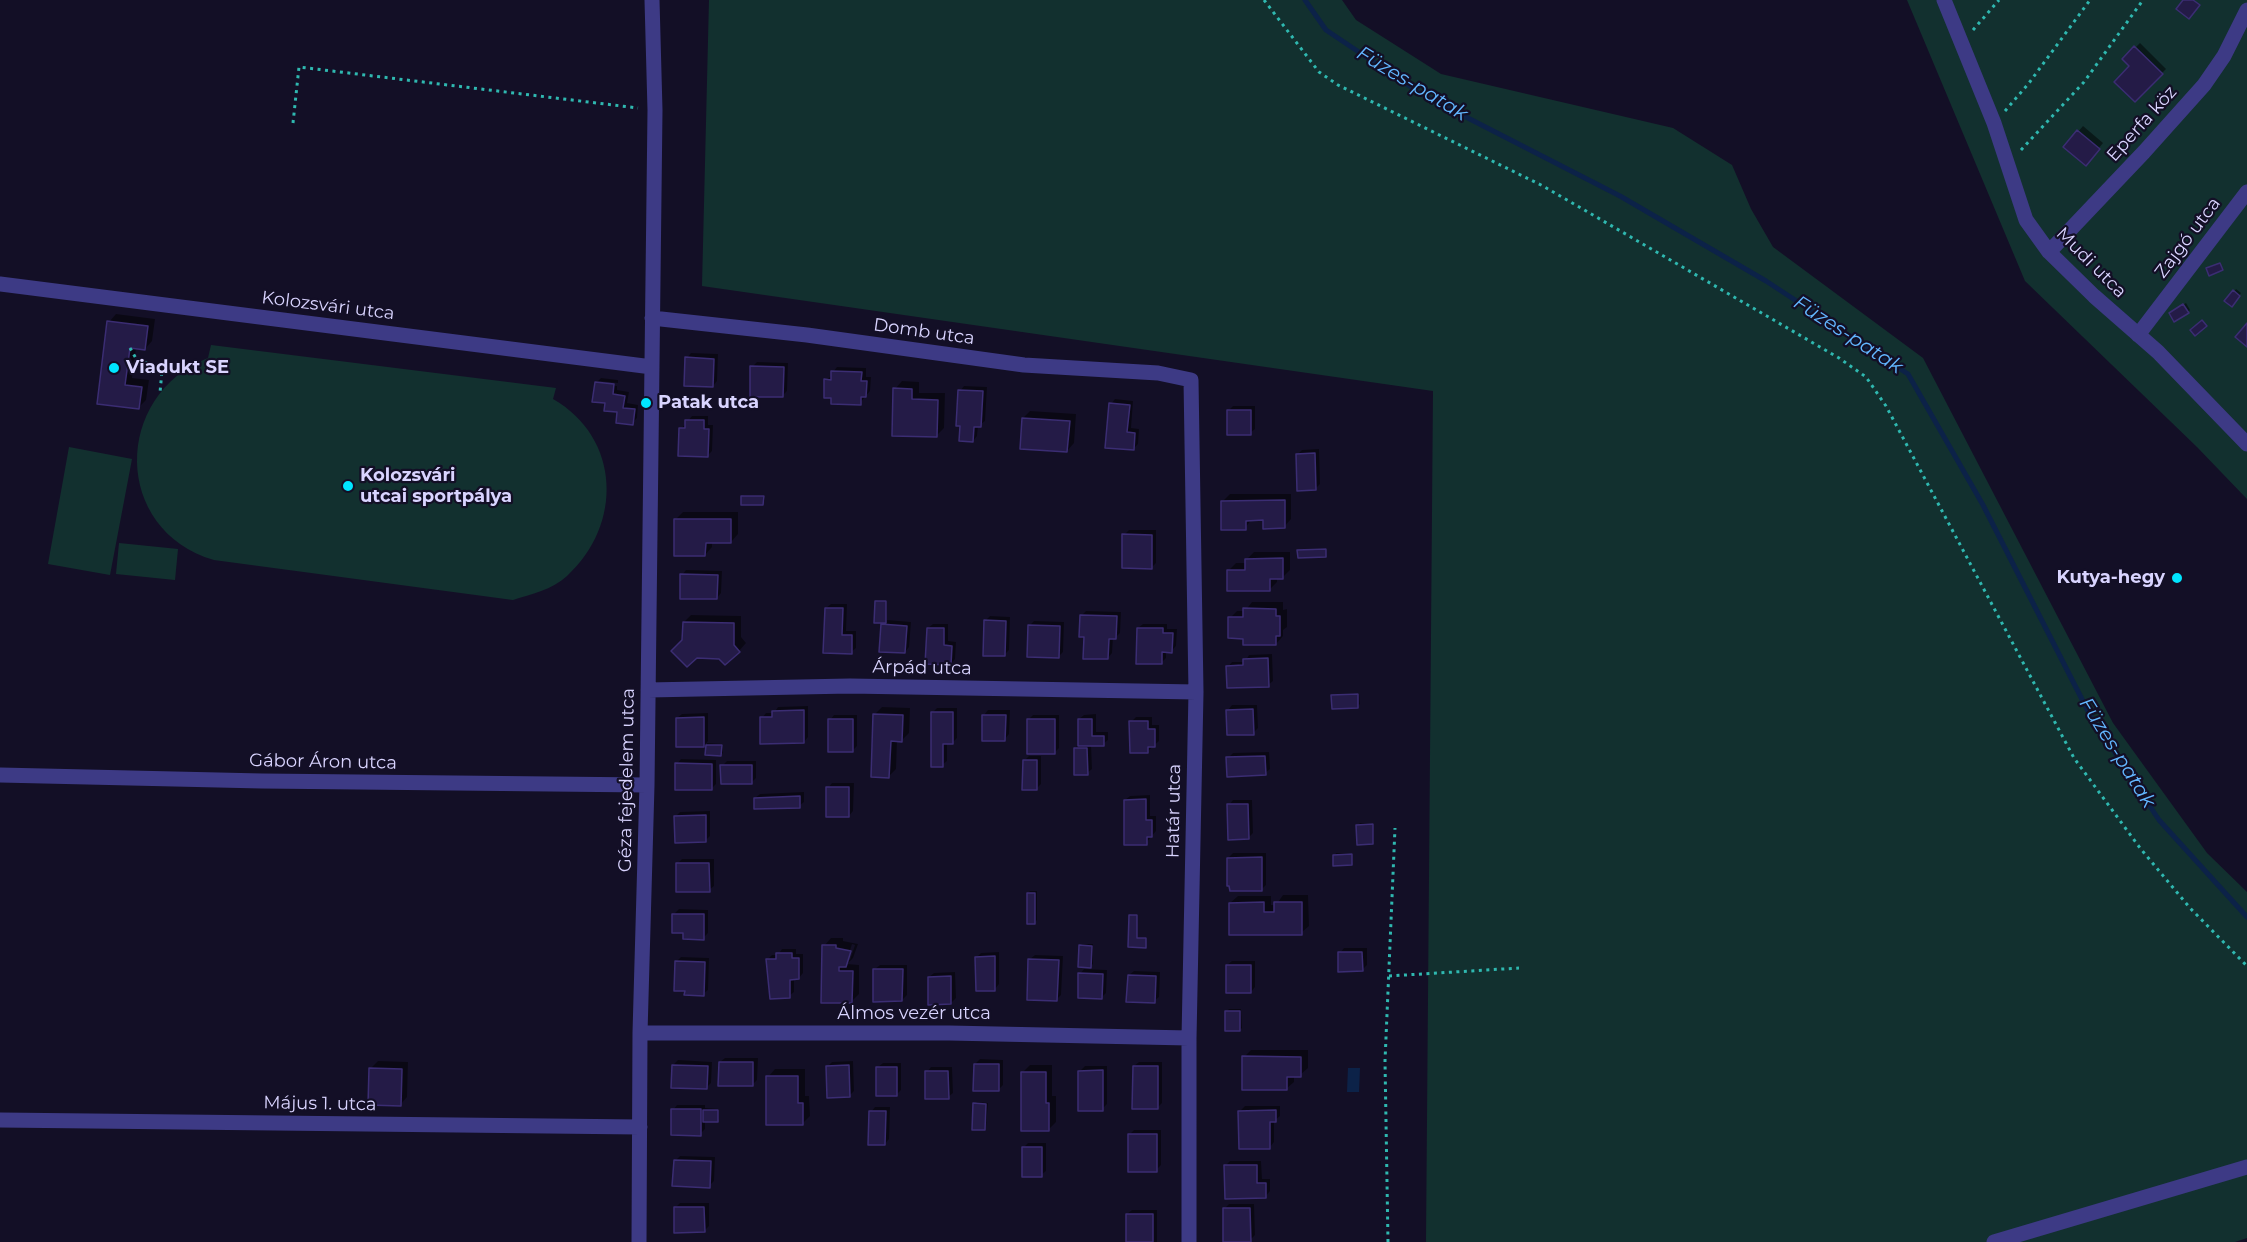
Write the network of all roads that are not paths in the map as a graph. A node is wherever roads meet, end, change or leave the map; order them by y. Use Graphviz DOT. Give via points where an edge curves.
graph roads {
  1 [pos="652,0"];
  2 [pos="1944,0"];
  3 [pos="2247,10"];
  4 [pos="2247,192"];
  5 [pos="2049,252"];
  6 [pos="0,284"];
  7 [pos="652,318"];
  8 [pos="2138,335"];
  9 [pos="652,367"];
  10 [pos="1191,380"];
  11 [pos="2247,444"];
  12 [pos="648,690"];
  13 [pos="1196,692"];
  14 [pos="0,775"];
  15 [pos="647,784"];
  16 [pos="640,1033"];
  17 [pos="1189,1038"];
  18 [pos="0,1120"];
  19 [pos="640,1127"];
  20 [pos="2247,1167"];
  21 [pos="639,1242"];
  22 [pos="1189,1242"];
  23 [pos="1994,1242"];
  1 -- 7 [label="street"];
  2 -- 5 [label="street, Mudi utca" via="1994,123 2026,220"];
  3 -- 5 [label="street, Eperfa köz" via="2204,85"];
  4 -- 8 [label="street, Zajgó utca"];
  5 -- 8 [label="street, Mudi utca"];
  6 -- 9 [label="street, Kolozsvári utca"];
  7 -- 9 [label="street, Géza fejedelem utca"];
  7 -- 10 [label="street, Domb utca" via="1024,365 1158,373"];
  8 -- 11 [label="street, Mudi utca"];
  9 -- 12 [label="street, Géza fejedelem utca"];
  10 -- 13 [label="street, Határ utca"];
  12 -- 13 [label="street, Árpád utca" via="850,686"];
  12 -- 15 [label="street, Géza fejedelem utca"];
  13 -- 17 [label="street, Határ utca"];
  14 -- 15 [label="street, Gábor Áron utca"];
  15 -- 16 [label="street, Géza fejedelem utca"];
  16 -- 17 [label="street, Álmos vezér utca"];
  16 -- 19 [label="street, Géza fejedelem utca"];
  17 -- 22 [label="street, Határ utca"];
  18 -- 19 [label="street, Május 1. utca"];
  19 -- 21 [label="street, Géza fejedelem utca"];
  20 -- 23 [label="street"];
}
